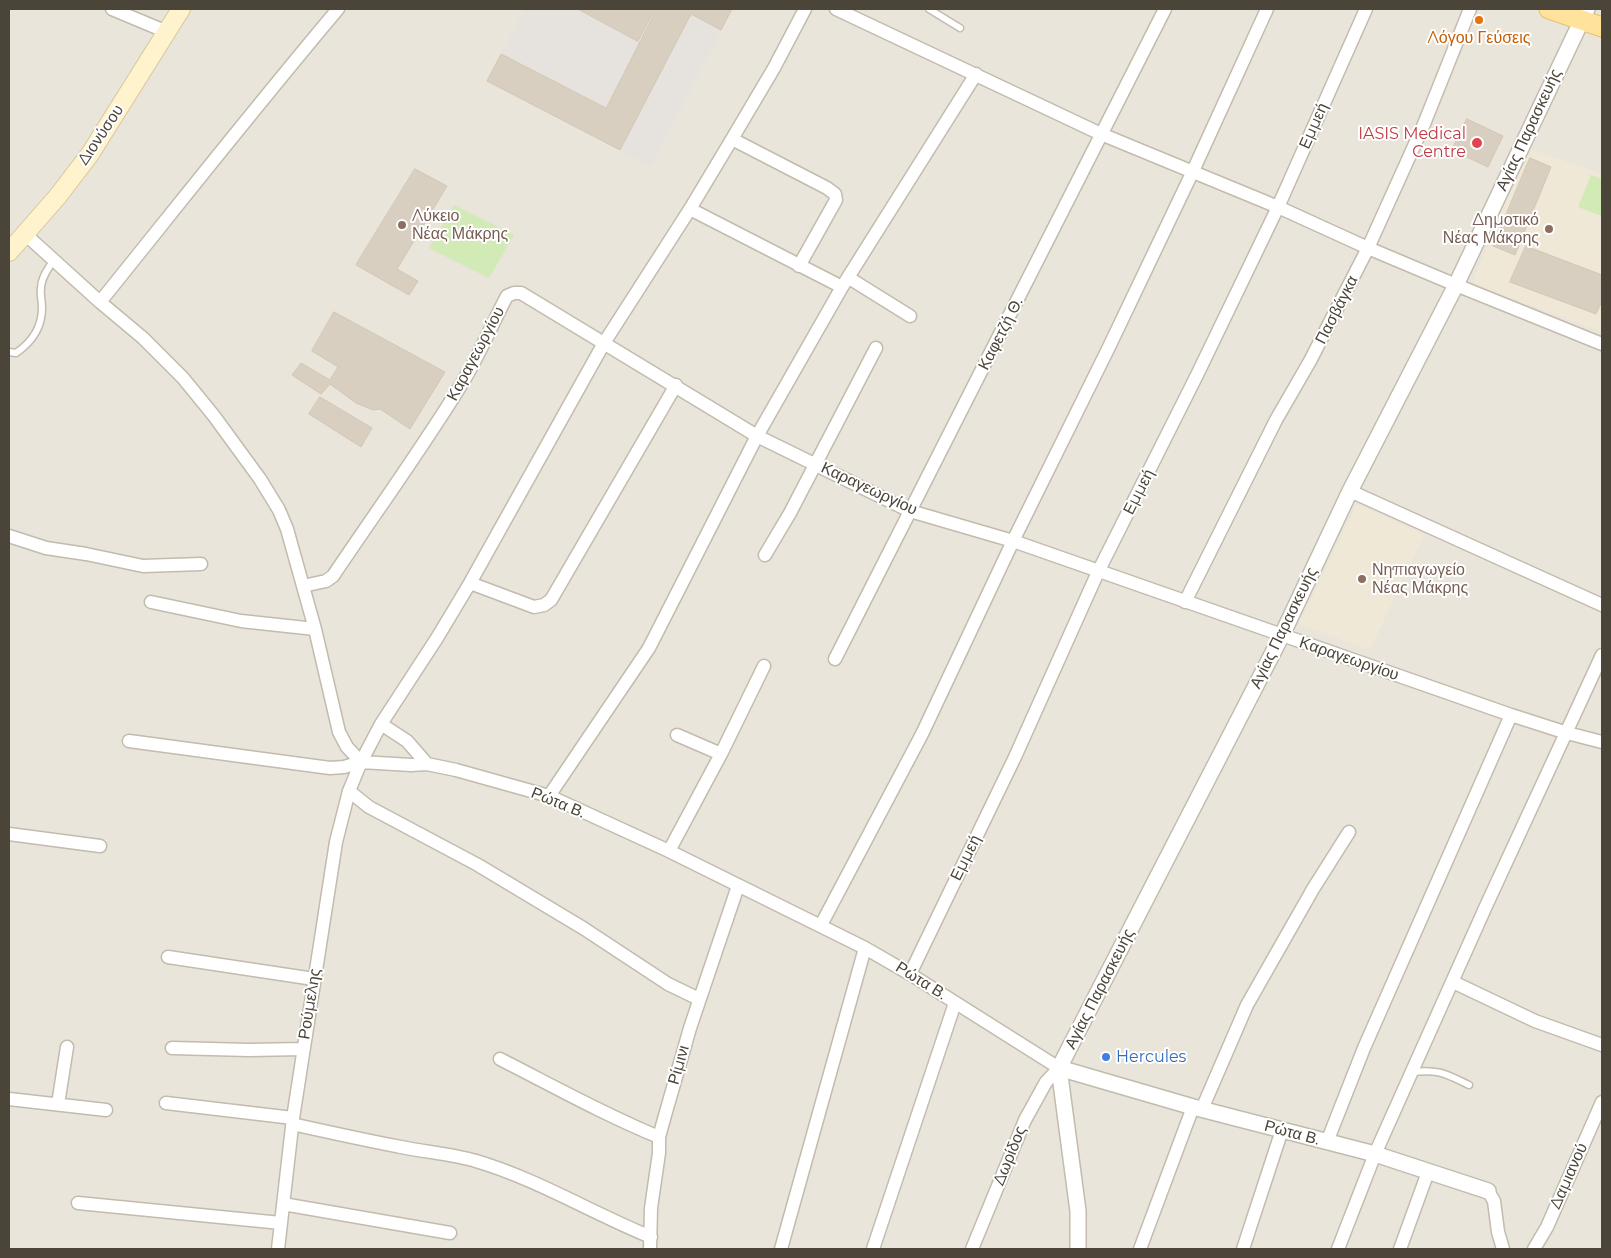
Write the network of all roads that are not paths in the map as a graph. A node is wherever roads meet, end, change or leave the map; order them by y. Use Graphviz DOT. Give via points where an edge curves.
graph roads {
  1 [pos="112,9"];
  2 [pos="181,9"];
  3 [pos="338,9"];
  4 [pos="805,9"];
  5 [pos="836,9"];
  6 [pos="929,9"];
  7 [pos="1165,9"];
  8 [pos="1267,9"];
  9 [pos="1366,9"];
  10 [pos="1470,9"];
  11 [pos="1549,9"];
  12 [pos="1585,14"];
  13 [pos="1602,27"];
  14 [pos="960,28"];
  15 [pos="167,32"];
  16 [pos="976,74"];
  17 [pos="1101,134"];
  18 [pos="732,138"];
  19 [pos="1193,171"];
  20 [pos="1278,207"];
  21 [pos="690,209"];
  22 [pos="25,234"];
  23 [pos="1368,248"];
  24 [pos="9,252"];
  25 [pos="54,260"];
  26 [pos="799,266"];
  27 [pos="845,283"];
  28 [pos="1456,284"];
  29 [pos="100,302"];
  30 [pos="910,316"];
  31 [pos="604,343"];
  32 [pos="1602,344"];
  33 [pos="876,348"];
  34 [pos="9,352"];
  35 [pos="676,386"];
  36 [pos="757,436"];
  37 [pos="815,463"];
  38 [pos="1350,491"];
  39 [pos="910,511"];
  40 [pos="9,536"];
  41 [pos="1013,542"];
  42 [pos="765,555"];
  43 [pos="201,564"];
  44 [pos="1098,572"];
  45 [pos="470,583"];
  46 [pos="303,586"];
  47 [pos="151,602"];
  48 [pos="1185,602"];
  49 [pos="1602,604"];
  50 [pos="314,629"];
  51 [pos="1282,635"];
  52 [pos="1602,655"];
  53 [pos="835,659"];
  54 [pos="764,666"];
  55 [pos="1511,715"];
  56 [pos="382,724"];
  57 [pos="1567,733"];
  58 [pos="677,734"];
  59 [pos="129,741"];
  60 [pos="1602,742"];
  61 [pos="721,754"];
  62 [pos="361,762"];
  63 [pos="426,764"];
  64 [pos="349,791"];
  65 [pos="549,796"];
  66 [pos="1349,832"];
  67 [pos="9,834"];
  68 [pos="100,846"];
  69 [pos="669,852"];
  70 [pos="738,886"];
  71 [pos="820,925"];
  72 [pos="865,948"];
  73 [pos="168,957"];
  74 [pos="910,974"];
  75 [pos="314,979"];
  76 [pos="1453,982"];
  77 [pos="700,999"];
  78 [pos="955,1003"];
  79 [pos="1602,1045"];
  80 [pos="67,1046"];
  81 [pos="172,1048"];
  82 [pos="304,1049"];
  83 [pos="500,1059"];
  84 [pos="1059,1068"];
  85 [pos="1412,1072"];
  86 [pos="1469,1085"];
  87 [pos="9,1099"];
  88 [pos="1602,1102"];
  89 [pos="166,1103"];
  90 [pos="58,1104"];
  91 [pos="1198,1108"];
  92 [pos="106,1110"];
  93 [pos="293,1121"];
  94 [pos="1282,1130"];
  95 [pos="659,1137"];
  96 [pos="1327,1142"];
  97 [pos="1375,1154"];
  98 [pos="1428,1172"];
  99 [pos="1488,1191"];
  100 [pos="78,1203"];
  101 [pos="283,1204"];
  102 [pos="281,1223"];
  103 [pos="450,1233"];
  104 [pos="650,1243"];
  105 [pos="278,1249"];
  106 [pos="781,1249"];
  107 [pos="873,1249"];
  108 [pos="972,1249"];
  109 [pos="1078,1249"];
  110 [pos="1140,1249"];
  111 [pos="1243,1249"];
  112 [pos="1338,1249"];
  113 [pos="1400,1249"];
  114 [pos="1503,1249"];
  115 [pos="1534,1249"];
  1 -- 15 [label="street"];
  2 -- 15 [label="main road, Διονύσου"];
  3 -- 29 [label="street"];
  4 -- 18 [label="street, Ρούμελης"];
  5 -- 16 [label="street"];
  6 -- 14 [label="lane"];
  7 -- 17 [label="street, Καφετζή Θ."];
  8 -- 19 [label="street"];
  9 -- 20 [label="street, Εμμεή"];
  10 -- 23 [label="street, Πασβάγκα" via="1420,133"];
  11 -- 12 [label="main road"];
  12 -- 13 [label="main road"];
  12 -- 28 [label="street, Αγίας Παρασκευής"];
  15 -- 22 [label="main road, Διονύσου" via="90,154"];
  16 -- 17 [label="street"];
  16 -- 27 [label="street"];
  17 -- 19 [label="street"];
  17 -- 39 [label="street, Καφετζή Θ."];
  18 -- 21 [label="street, Ρούμελης"];
  18 -- 26 [label="street" via="835,194 836,200"];
  19 -- 20 [label="street"];
  19 -- 41 [label="street"];
  20 -- 23 [label="street"];
  20 -- 44 [label="street, Εμμεή" via="1198,375"];
  21 -- 26 [label="street"];
  21 -- 31 [label="street, Ρούμελης"];
  22 -- 24 [label="main road, Διονύσου"];
  22 -- 25 [label="street"];
  23 -- 28 [label="street"];
  23 -- 48 [label="street, Πασβάγκα" via="1276,420"];
  25 -- 29 [label="street"];
  25 -- 34 [label="lane" via="43,278 41,322 35,336 16,353"];
  26 -- 27 [label="street"];
  27 -- 30 [label="street"];
  27 -- 36 [label="street"];
  28 -- 32 [label="street"];
  28 -- 38 [label="street, Αγίας Παρασκευής"];
  29 -- 46 [label="street" via="183,378 260,479 287,529"];
  31 -- 35 [label="street, Καραγεωργίου"];
  31 -- 45 [label="street, Ρούμελης"];
  31 -- 46 [label="street, Καραγεωργίου" via="521,294 514,292 507,296 462,384 333,576 326,582"];
  33 -- 37 [label="street"];
  35 -- 36 [label="street, Καραγεωργίου"];
  35 -- 45 [label="street" via="551,600 534,608"];
  36 -- 37 [label="street, Καραγεωργίου"];
  36 -- 65 [label="street" via="649,648"];
  37 -- 39 [label="street, Καραγεωργίου"];
  37 -- 42 [label="street"];
  38 -- 49 [label="street"];
  38 -- 51 [label="street, Αγίας Παρασκευής"];
  39 -- 41 [label="street, Καραγεωργίου"];
  39 -- 53 [label="street, Καφετζή Θ."];
  40 -- 43 [label="street" via="46,548 143,566"];
  41 -- 44 [label="street, Καραγεωργίου"];
  41 -- 71 [label="street" via="922,734"];
  44 -- 48 [label="street, Καραγεωργίου"];
  44 -- 74 [label="street, Εμμεή" via="1015,757"];
  45 -- 56 [label="street, Ρούμελης"];
  46 -- 50 [label="street"];
  47 -- 50 [label="street" via="241,621"];
  48 -- 51 [label="street, Καραγεωργίου"];
  50 -- 62 [label="street" via="339,732"];
  51 -- 55 [label="street, Καραγεωργίου"];
  51 -- 84 [label="street, Αγίας Παρασκευής"];
  52 -- 57 [label="street"];
  54 -- 61 [label="street"];
  55 -- 57 [label="street, Καραγεωργίου"];
  55 -- 96 [label="street" via="1364,1048"];
  56 -- 62 [label="street, Ρούμελης"];
  56 -- 63 [label="street" via="407,741"];
  57 -- 60 [label="street, Καραγεωργίου"];
  57 -- 76 [label="street"];
  58 -- 61 [label="street"];
  59 -- 62 [label="street, Ρώτα Β." via="330,768"];
  61 -- 69 [label="street"];
  62 -- 63 [label="street, Ρώτα Β."];
  62 -- 64 [label="street, Ρούμελης"];
  63 -- 65 [label="street, Ρώτα Β."];
  64 -- 75 [label="street, Ρούμελης" via="336,842"];
  64 -- 77 [label="street" via="369,807 478,865 668,984"];
  65 -- 69 [label="street, Ρώτα Β."];
  66 -- 91 [label="street" via="1247,1005"];
  67 -- 68 [label="street"];
  69 -- 70 [label="street, Ρώτα Β."];
  70 -- 71 [label="street, Ρώτα Β."];
  70 -- 77 [label="street, Ρίμινι"];
  71 -- 72 [label="street, Ρώτα Β."];
  72 -- 74 [label="street, Ρώτα Β."];
  72 -- 106 [label="street"];
  73 -- 75 [label="street"];
  74 -- 78 [label="street, Ρώτα Β."];
  75 -- 82 [label="street, Ρούμελης"];
  76 -- 79 [label="street" via="1535,1021"];
  76 -- 85 [label="street"];
  77 -- 95 [label="street, Ρίμινι"];
  78 -- 84 [label="street, Ρώτα Β."];
  78 -- 107 [label="street"];
  80 -- 90 [label="street"];
  81 -- 82 [label="street"];
  82 -- 93 [label="street, Ρούμελης"];
  83 -- 95 [label="street"];
  84 -- 91 [label="street, Ρώτα Β."];
  84 -- 108 [label="street, Δωρίδος" via="1046,1082 1024,1120"];
  84 -- 109 [label="street, Αγίας Παρασκευής" via="1078,1212"];
  85 -- 86 [label="lane" via="1432,1070"];
  85 -- 97 [label="street"];
  87 -- 90 [label="street"];
  88 -- 115 [label="street, Δαμιανού" via="1547,1227"];
  89 -- 93 [label="street"];
  90 -- 92 [label="street"];
  91 -- 94 [label="street, Ρώτα Β."];
  91 -- 110 [label="street"];
  93 -- 101 [label="street, Ρούμελης"];
  93 -- 104 [label="street" via="370,1141 474,1160 544,1187"];
  94 -- 96 [label="street, Ρώτα Β."];
  94 -- 111 [label="street"];
  95 -- 104 [label="street, Ρίμινι"];
  96 -- 97 [label="street, Ρώτα Β."];
  97 -- 98 [label="street, Ρώτα Β."];
  97 -- 112 [label="street"];
  98 -- 99 [label="street, Ρώτα Β."];
  98 -- 113 [label="street"];
  99 -- 114 [label="street" via="1494,1201"];
  100 -- 102 [label="street"];
  101 -- 102 [label="street, Ρούμελης"];
  101 -- 103 [label="street"];
  102 -- 105 [label="street, Ρούμελης"];
}
